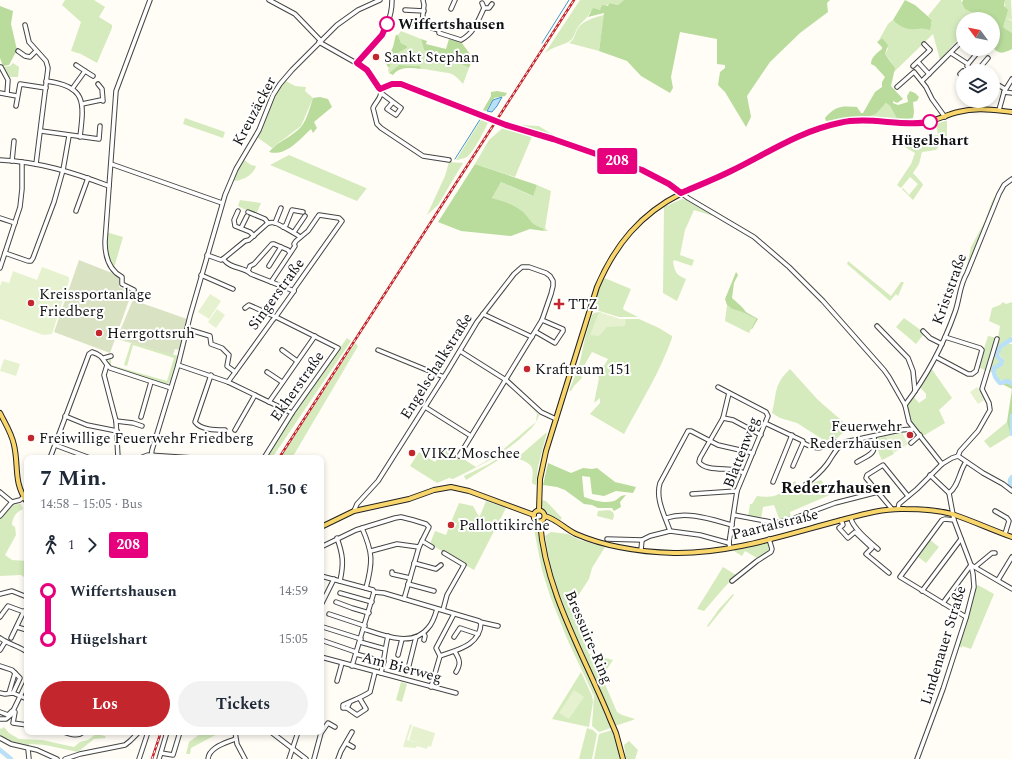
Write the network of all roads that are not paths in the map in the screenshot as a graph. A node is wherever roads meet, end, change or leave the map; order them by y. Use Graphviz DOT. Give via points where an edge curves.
graph roads {
  1 [pos="150,0"];
  2 [pos="269,0"];
  3 [pos="380,0"];
  4 [pos="392,0"];
  5 [pos="423,0"];
  6 [pos="455,0"];
  7 [pos="482,3"];
  8 [pos="492,4"];
  9 [pos="484,8"];
  10 [pos="405,10"];
  11 [pos="451,10"];
  12 [pos="424,11"];
  13 [pos="410,23"];
  14 [pos="422,23"];
  15 [pos="24,25"];
  16 [pos="320,41"];
  17 [pos="924,44"];
  18 [pos="956,47"];
  19 [pos="18,51"];
  20 [pos="36,51"];
  21 [pos="951,53"];
  22 [pos="975,56"];
  23 [pos="988,58"];
  24 [pos="918,62"];
  25 [pos="357,63"];
  26 [pos="966,64"];
  27 [pos="968,64"];
  28 [pos="982,64"];
  29 [pos="76,65"];
  30 [pos="913,66"];
  31 [pos="0,67"];
  32 [pos="85,71"];
  33 [pos="930,74"];
  34 [pos="93,76"];
  35 [pos="1012,80"];
  36 [pos="922,81"];
  37 [pos="46,82"];
  38 [pos="98,84"];
  39 [pos="897,87"];
  40 [pos="46,88"];
  41 [pos="1000,88"];
  42 [pos="72,89"];
  43 [pos="381,91"];
  44 [pos="1004,91"];
  45 [pos="0,93"];
  46 [pos="1012,93"];
  47 [pos="7,94"];
  48 [pos="17,96"];
  49 [pos="393,102"];
  50 [pos="82,104"];
  51 [pos="16,106"];
  52 [pos="998,110"];
  53 [pos="1012,112"];
  54 [pos="945,117"];
  55 [pos="100,126"];
  56 [pos="41,131"];
  57 [pos="69,136"];
  58 [pos="80,137"];
  59 [pos="14,141"];
  60 [pos="0,160"];
  61 [pos="449,160"];
  62 [pos="12,161"];
  63 [pos="22,162"];
  64 [pos="36,164"];
  65 [pos="111,164"];
  66 [pos="63,170"];
  67 [pos="88,178"];
  68 [pos="1012,179"];
  69 [pos="109,186"];
  70 [pos="681,193"];
  71 [pos="222,203"];
  72 [pos="281,208"];
  73 [pos="76,211"];
  74 [pos="238,211"];
  75 [pos="0,218"];
  76 [pos="15,223"];
  77 [pos="268,223"];
  78 [pos="275,223"];
  79 [pos="283,227"];
  80 [pos="241,228"];
  81 [pos="294,232"];
  82 [pos="254,236"];
  83 [pos="300,237"];
  84 [pos="281,247"];
  85 [pos="5,253"];
  86 [pos="290,253"];
  87 [pos="207,255"];
  88 [pos="2,258"];
  89 [pos="223,259"];
  90 [pos="268,266"];
  91 [pos="0,268"];
  92 [pos="248,270"];
  93 [pos="202,275"];
  94 [pos="271,282"];
  95 [pos="232,289"];
  96 [pos="134,290"];
  97 [pos="294,291"];
  98 [pos="245,308"];
  99 [pos="483,314"];
  100 [pos="276,317"];
  101 [pos="542,320"];
  102 [pos="877,326"];
  103 [pos="187,329"];
  104 [pos="923,331"];
  105 [pos="536,332"];
  106 [pos="315,336"];
  107 [pos="945,337"];
  108 [pos="532,338"];
  109 [pos="997,339"];
  110 [pos="942,344"];
  111 [pos="282,350"];
  112 [pos="378,350"];
  113 [pos="460,350"];
  114 [pos="111,356"];
  115 [pos="936,357"];
  116 [pos="104,358"];
  117 [pos="297,361"];
  118 [pos="107,365"];
  119 [pos="178,365"];
  120 [pos="235,372"];
  121 [pos="267,372"];
  122 [pos="211,376"];
  123 [pos="444,377"];
  124 [pos="506,380"];
  125 [pos="151,382"];
  126 [pos="228,382"];
  127 [pos="282,382"];
  128 [pos="718,387"];
  129 [pos="171,388"];
  130 [pos="915,391"];
  131 [pos="729,393"];
  132 [pos="255,395"];
  133 [pos="269,402"];
  134 [pos="905,405"];
  135 [pos="425,407"];
  136 [pos="0,413"];
  137 [pos="292,413"];
  138 [pos="65,416"];
  139 [pos="141,417"];
  140 [pos="723,418"];
  141 [pos="556,419"];
  142 [pos="116,421"];
  143 [pos="765,423"];
  144 [pos="142,426"];
  145 [pos="914,429"];
  146 [pos="225,430"];
  147 [pos="235,430"];
  148 [pos="117,431"];
  149 [pos="760,435"];
  150 [pos="792,435"];
  151 [pos="920,435"];
  152 [pos="471,436"];
  153 [pos="874,436"];
  154 [pos="710,441"];
  155 [pos="802,443"];
  156 [pos="911,443"];
  157 [pos="55,445"];
  158 [pos="839,446"];
  159 [pos="753,453"];
  160 [pos="51,455"];
  161 [pos="82,455"];
  162 [pos="118,455"];
  163 [pos="152,455"];
  164 [pos="266,455"];
  165 [pos="459,456"];
  166 [pos="958,456"];
  167 [pos="857,462"];
  168 [pos="966,462"];
  169 [pos="942,464"];
  170 [pos="793,466"];
  171 [pos="744,473"];
  172 [pos="930,475"];
  173 [pos="772,482"];
  174 [pos="806,484"];
  175 [pos="737,491"];
  176 [pos="1012,491"];
  177 [pos="0,492"];
  178 [pos="878,492"];
  179 [pos="949,493"];
  180 [pos="24,494"];
  181 [pos="692,494"];
  182 [pos="908,496"];
  183 [pos="24,497"];
  184 [pos="12,502"];
  185 [pos="892,509"];
  186 [pos="898,509"];
  187 [pos="539,510"];
  188 [pos="356,511"];
  189 [pos="995,511"];
  190 [pos="952,514"];
  191 [pos="534,515"];
  192 [pos="734,515"];
  193 [pos="0,516"];
  194 [pos="545,516"];
  195 [pos="666,518"];
  196 [pos="850,518"];
  197 [pos="841,520"];
  198 [pos="954,520"];
  199 [pos="540,522"];
  200 [pos="732,525"];
  201 [pos="324,526"];
  202 [pos="362,528"];
  203 [pos="670,531"];
  204 [pos="1005,534"];
  205 [pos="1012,536"];
  206 [pos="337,538"];
  207 [pos="607,539"];
  208 [pos="769,539"];
  209 [pos="961,539"];
  210 [pos="642,540"];
  211 [pos="422,541"];
  212 [pos="324,545"];
  213 [pos="729,546"];
  214 [pos="419,547"];
  215 [pos="432,547"];
  216 [pos="878,549"];
  217 [pos="641,550"];
  218 [pos="371,551"];
  219 [pos="995,553"];
  220 [pos="444,554"];
  221 [pos="1012,557"];
  222 [pos="414,563"];
  223 [pos="441,565"];
  224 [pos="971,565"];
  225 [pos="975,567"];
  226 [pos="392,572"];
  227 [pos="888,573"];
  228 [pos="324,577"];
  229 [pos="410,578"];
  230 [pos="334,579"];
  231 [pos="998,580"];
  232 [pos="340,581"];
  233 [pos="732,581"];
  234 [pos="408,584"];
  235 [pos="366,588"];
  236 [pos="1012,589"];
  237 [pos="922,590"];
  238 [pos="434,591"];
  239 [pos="374,592"];
  240 [pos="340,593"];
  241 [pos="0,594"];
  242 [pos="24,596"];
  243 [pos="324,599"];
  244 [pos="404,599"];
  245 [pos="336,602"];
  246 [pos="372,602"];
  247 [pos="943,603"];
  248 [pos="437,609"];
  249 [pos="443,610"];
  250 [pos="24,612"];
  251 [pos="369,613"];
  252 [pos="24,614"];
  253 [pos="329,614"];
  254 [pos="454,614"];
  255 [pos="0,617"];
  256 [pos="966,617"];
  257 [pos="479,622"];
  258 [pos="498,626"];
  259 [pos="17,627"];
  260 [pos="324,627"];
  261 [pos="364,628"];
  262 [pos="24,629"];
  263 [pos="423,633"];
  264 [pos="478,634"];
  265 [pos="388,636"];
  266 [pos="416,637"];
  267 [pos="454,637"];
  268 [pos="0,638"];
  269 [pos="11,638"];
  270 [pos="402,638"];
  271 [pos="360,640"];
  272 [pos="424,640"];
  273 [pos="324,641"];
  274 [pos="5,642"];
  275 [pos="385,648"];
  276 [pos="0,650"];
  277 [pos="24,651"];
  278 [pos="455,652"];
  279 [pos="356,653"];
  280 [pos="398,655"];
  281 [pos="440,656"];
  282 [pos="324,658"];
  283 [pos="384,662"];
  284 [pos="342,663"];
  285 [pos="0,666"];
  286 [pos="352,666"];
  287 [pos="413,670"];
  288 [pos="376,672"];
  289 [pos="456,672"];
  290 [pos="381,673"];
  291 [pos="337,681"];
  292 [pos="431,686"];
  293 [pos="24,688"];
  294 [pos="0,692"];
  295 [pos="11,693"];
  296 [pos="456,693"];
  297 [pos="20,696"];
  298 [pos="24,698"];
  299 [pos="360,699"];
  300 [pos="14,711"];
  301 [pos="0,712"];
  302 [pos="0,719"];
  303 [pos="24,725"];
  304 [pos="335,727"];
  305 [pos="324,728"];
  306 [pos="352,732"];
  307 [pos="136,735"];
  308 [pos="147,735"];
  309 [pos="166,735"];
  310 [pos="179,735"];
  311 [pos="235,735"];
  312 [pos="275,735"];
  313 [pos="297,735"];
  314 [pos="321,735"];
  315 [pos="0,738"];
  316 [pos="235,739"];
  317 [pos="346,743"];
  318 [pos="353,747"];
  319 [pos="293,748"];
  320 [pos="28,749"];
  321 [pos="161,753"];
  322 [pos="173,755"];
  323 [pos="55,758"];
  324 [pos="140,758"];
  325 [pos="338,758"];
  326 [pos="29,759"];
  327 [pos="65,759"];
  328 [pos="160,759"];
  329 [pos="177,759"];
  330 [pos="208,759"];
  331 [pos="245,759"];
  332 [pos="289,759"];
  333 [pos="306,759"];
  334 [pos="314,759"];
  335 [pos="343,759"];
  336 [pos="623,759"];
  337 [pos="917,759"];
  1 -- 65 [label="street" via="116,91"];
  2 -- 16 [label="street" via="295,14"];
  3 -- 16 [label="street, Kreuzäcker" via="350,15"];
  4 -- 25 [label="street" via="391,15 382,35"];
  5 -- 12 [label="street"];
  6 -- 11 [label="street"];
  7 -- 9 [label="street"];
  8 -- 9 [label="street"];
  9 -- 14 [label="street" via="474,29 461,40 439,33 439,30"];
  10 -- 12 [label="street"];
  12 -- 14 [label="street"];
  13 -- 14 [label="street"];
  15 -- 20 [label="street" via="29,42"];
  16 -- 25 [label="street"];
  16 -- 71 [label="street, Kreuzäcker" via="276,89 259,130 236,169"];
  17 -- 24 [label="street" via="931,49"];
  18 -- 21 [label="street"];
  19 -- 20 [label="street" via="28,57"];
  20 -- 37 [label="street" via="48,66"];
  21 -- 26 [label="street"];
  21 -- 33 [label="street"];
  22 -- 27 [label="street"];
  23 -- 28 [label="street"];
  24 -- 30 [label="street"];
  24 -- 33 [label="street"];
  25 -- 43 [label="street" via="367,70"];
  29 -- 32 [label="street"];
  31 -- 47 [label="street" via="8,77"];
  32 -- 34 [label="street"];
  32 -- 42 [label="street"];
  33 -- 36 [label="street"];
  35 -- 44 [label="street"];
  36 -- 39 [label="street" via="914,72"];
  36 -- 54 [label="street"];
  37 -- 40 [label="street"];
  37 -- 42 [label="street" via="63,84"];
  38 -- 50 [label="street" via="102,89 103,101"];
  40 -- 48 [label="street" via="20,84"];
  40 -- 56 [label="street"];
  41 -- 44 [label="street"];
  42 -- 50 [label="street"];
  43 -- 49 [label="street"];
  43 -- 61 [label="street" via="373,108 377,124 423,156"];
  43 -- 70 [label="street" via="392,84 401,84 506,125 642,170"];
  44 -- 46 [label="street"];
  44 -- 52 [label="street"];
  45 -- 47 [label="street"];
  47 -- 48 [label="street"];
  48 -- 51 [label="street"];
  50 -- 58 [label="street"];
  52 -- 53 [label="main road"];
  52 -- 54 [label="main road" via="979,108"];
  54 -- 70 [label="main road" via="921,123 868,120 830,125 792,139 729,172"];
  55 -- 58 [label="street" via="99,140"];
  56 -- 57 [label="street"];
  56 -- 64 [label="street"];
  57 -- 58 [label="street"];
  57 -- 66 [label="street"];
  59 -- 62 [label="street"];
  60 -- 62 [label="street"];
  62 -- 63 [label="street"];
  63 -- 64 [label="street"];
  63 -- 76 [label="street" via="20,207"];
  64 -- 66 [label="street"];
  65 -- 69 [label="street"];
  65 -- 71 [label="street"];
  66 -- 67 [label="street"];
  66 -- 85 [label="street" via="51,213 31,261"];
  67 -- 69 [label="street"];
  67 -- 73 [label="street"];
  68 -- 107 [label="street, Kriststraße" via="999,194 962,282 958,304"];
  69 -- 96 [label="street" via="105,252 109,262 122,278 122,284"];
  70 -- 134 [label="street" via="754,237 789,267 823,301 889,377"];
  70 -- 141 [label="main road" via="642,220 622,242 603,272"];
  71 -- 87 [label="street, Kreuzäcker"];
  72 -- 78 [label="street"];
  74 -- 80 [label="street" via="234,222 235,226"];
  75 -- 76 [label="street"];
  76 -- 85 [label="street"];
  77 -- 78 [label="street"];
  77 -- 80 [label="street" via="265,219 248,214"];
  77 -- 82 [label="street"];
  78 -- 79 [label="street"];
  79 -- 81 [label="street"];
  79 -- 81 [label="street" via="292,210 304,214"];
  80 -- 82 [label="street"];
  81 -- 83 [label="street"];
  82 -- 89 [label="street"];
  83 -- 86 [label="street"];
  83 -- 97 [label="street, Singerstraße" via="308,231 319,215 339,218 342,221"];
  84 -- 86 [label="street"];
  84 -- 90 [label="street"];
  84 -- 92 [label="street" via="272,244"];
  85 -- 88 [label="street"];
  86 -- 94 [label="street"];
  87 -- 89 [label="street"];
  87 -- 93 [label="street, Kreuzäcker"];
  88 -- 91 [label="street"];
  89 -- 92 [label="street" via="230,266"];
  92 -- 94 [label="street" via="251,274"];
  93 -- 95 [label="street"];
  93 -- 103 [label="street, Kreuzäcker"];
  94 -- 97 [label="street"];
  97 -- 100 [label="street, Singerstraße"];
  98 -- 100 [label="street" via="249,306"];
  99 -- 101 [label="street, Engelschalkstraße" via="519,269 529,267 552,278 553,286"];
  99 -- 108 [label="street"];
  99 -- 113 [label="street, Engelschalkstraße"];
  100 -- 106 [label="street"];
  100 -- 120 [label="street, Singerstraße"];
  101 -- 105 [label="street"];
  101 -- 105 [label="street" via="561,327 563,331 555,344"];
  102 -- 130 [label="street" via="908,358 913,371"];
  103 -- 119 [label="street, Kreuzäcker"];
  103 -- 120 [label="street" via="210,336 211,344 222,348 229,355 227,366"];
  104 -- 110 [label="street"];
  105 -- 108 [label="street"];
  106 -- 117 [label="street"];
  106 -- 137 [label="street, Ekherstraße" via="338,348"];
  107 -- 110 [label="street, Kriststraße"];
  107 -- 115 [label="street" via="982,350 976,370 968,374"];
  108 -- 124 [label="street"];
  109 -- 166 [label="street" via="982,389 990,410"];
  110 -- 115 [label="street, Kriststraße"];
  111 -- 117 [label="street"];
  112 -- 123 [label="street"];
  113 -- 123 [label="street, Engelschalkstraße"];
  113 -- 124 [label="street"];
  114 -- 116 [label="street"];
  115 -- 130 [label="street, Kriststraße"];
  116 -- 118 [label="street"];
  116 -- 138 [label="street" via="100,354 89,354"];
  117 -- 127 [label="street"];
  118 -- 125 [label="street"];
  118 -- 142 [label="street" via="105,383"];
  119 -- 122 [label="street"];
  119 -- 129 [label="street, Kreuzäcker"];
  120 -- 126 [label="street, Singerstraße"];
  121 -- 127 [label="street"];
  122 -- 126 [label="street"];
  122 -- 146 [label="street" via="195,422 204,428"];
  123 -- 135 [label="street, Engelschalkstraße"];
  124 -- 141 [label="street" via="541,412"];
  124 -- 152 [label="street"];
  125 -- 129 [label="street"];
  125 -- 139 [label="street"];
  126 -- 132 [label="street"];
  127 -- 133 [label="street"];
  128 -- 131 [label="street"];
  129 -- 163 [label="street, Kreuzäcker"];
  130 -- 134 [label="street, Kriststraße"];
  131 -- 140 [label="street"];
  131 -- 143 [label="street, Blattenweg" via="766,412 768,416"];
  132 -- 133 [label="street"];
  132 -- 147 [label="street"];
  133 -- 137 [label="street"];
  134 -- 145 [label="street"];
  135 -- 152 [label="street"];
  135 -- 188 [label="street, Engelschalkstraße" via="378,481 355,506"];
  136 -- 180 [label="main road" via="14,441 18,482"];
  137 -- 164 [label="street, Ekherstraße"];
  138 -- 148 [label="street" via="86,425"];
  138 -- 157 [label="street"];
  140 -- 149 [label="street" via="733,420"];
  140 -- 154 [label="street"];
  141 -- 187 [label="main road" via="540,479"];
  142 -- 144 [label="street"];
  142 -- 148 [label="street"];
  143 -- 149 [label="street, Blattenweg"];
  143 -- 150 [label="street"];
  145 -- 151 [label="street"];
  145 -- 153 [label="street"];
  148 -- 162 [label="street"];
  149 -- 159 [label="street, Blattenweg"];
  150 -- 155 [label="street" via="804,441"];
  150 -- 173 [label="street"];
  151 -- 156 [label="street"];
  151 -- 169 [label="street"];
  152 -- 165 [label="street"];
  153 -- 158 [label="street" via="847,441"];
  153 -- 167 [label="street" via="874,450"];
  154 -- 159 [label="street"];
  154 -- 171 [label="street" via="699,460 701,465"];
  154 -- 195 [label="street" via="688,431 658,490"];
  155 -- 158 [label="street" via="816,449 832,443"];
  155 -- 170 [label="street"];
  157 -- 160 [label="street"];
  157 -- 161 [label="street"];
  158 -- 174 [label="street" via="827,464"];
  159 -- 171 [label="street, Blattenweg"];
  166 -- 168 [label="street"];
  166 -- 169 [label="street"];
  168 -- 176 [label="street"];
  168 -- 179 [label="street" via="955,487"];
  169 -- 172 [label="street"];
  171 -- 175 [label="street, Blattenweg"];
  172 -- 179 [label="street"];
  172 -- 182 [label="street"];
  175 -- 181 [label="street"];
  175 -- 192 [label="street, Blattenweg"];
  177 -- 184 [label="street"];
  178 -- 182 [label="street" via="866,476 884,466"];
  178 -- 185 [label="street"];
  178 -- 192 [label="street" via="776,523"];
  179 -- 190 [label="street, Lindenauer Straße"];
  182 -- 186 [label="street" via="899,504"];
  183 -- 184 [label="street"];
  184 -- 193 [label="street"];
  185 -- 186 [label="main road, Paartalstraße"];
  185 -- 196 [label="main road, Paartalstraße"];
  186 -- 190 [label="main road, Paartalstraße"];
  187 -- 191 [label="main road"];
  187 -- 194 [label="main road"];
  188 -- 191 [label="main road" via="451,487"];
  188 -- 201 [label="main road"];
  189 -- 204 [label="street" via="1007,518"];
  190 -- 198 [label="street, Lindenauer Straße"];
  190 -- 204 [label="main road, Paartalstraße"];
  191 -- 199 [label="main road"];
  192 -- 200 [label="street, Blattenweg"];
  194 -- 199 [label="main road"];
  194 -- 217 [label="main road, Paartalstraße" via="557,520 582,536 609,545"];
  195 -- 200 [label="street" via="687,515"];
  195 -- 203 [label="street"];
  196 -- 197 [label="main road, Paartalstraße"];
  196 -- 216 [label="street"];
  197 -- 208 [label="main road, Paartalstraße"];
  197 -- 227 [label="street" via="843,525 839,528 848,538 855,532 872,548 866,554"];
  198 -- 209 [label="street, Lindenauer Straße"];
  198 -- 237 [label="street" via="942,520 900,577"];
  199 -- 336 [label="main road, Bressuire-Ring" via="549,568 563,610 610,718"];
  200 -- 213 [label="street, Blattenweg"];
  202 -- 206 [label="street"];
  202 -- 211 [label="street" via="401,517 428,526"];
  202 -- 218 [label="street"];
  203 -- 210 [label="street"];
  203 -- 213 [label="street" via="700,535"];
  204 -- 205 [label="main road, Paartalstraße"];
  206 -- 212 [label="street"];
  206 -- 232 [label="street" via="343,561"];
  207 -- 210 [label="street"];
  208 -- 213 [label="main road, Paartalstraße"];
  208 -- 233 [label="street" via="771,552"];
  209 -- 224 [label="street, Lindenauer Straße"];
  209 -- 237 [label="street"];
  210 -- 217 [label="street"];
  211 -- 214 [label="street"];
  211 -- 215 [label="street"];
  213 -- 217 [label="main road, Paartalstraße" via="704,552"];
  214 -- 218 [label="street" via="397,544"];
  214 -- 222 [label="street"];
  218 -- 235 [label="street" via="371,571"];
  219 -- 225 [label="street"];
  220 -- 249 [label="street" via="464,565"];
  221 -- 231 [label="street"];
  222 -- 223 [label="street" via="436,569"];
  222 -- 229 [label="street"];
  224 -- 225 [label="street"];
  224 -- 247 [label="street"];
  224 -- 256 [label="street, Lindenauer Straße" via="974,587"];
  225 -- 231 [label="street"];
  226 -- 229 [label="street"];
  228 -- 230 [label="street"];
  229 -- 234 [label="street"];
  230 -- 232 [label="street"];
  230 -- 243 [label="street"];
  231 -- 236 [label="street"];
  232 -- 235 [label="street"];
  234 -- 238 [label="street"];
  234 -- 244 [label="street"];
  235 -- 239 [label="street"];
  237 -- 247 [label="street"];
  239 -- 244 [label="street"];
  239 -- 246 [label="street"];
  240 -- 246 [label="street"];
  241 -- 242 [label="street" via="12,591"];
  244 -- 248 [label="street"];
  245 -- 251 [label="street"];
  246 -- 251 [label="street"];
  247 -- 256 [label="street"];
  248 -- 249 [label="street"];
  248 -- 263 [label="street" via="432,622"];
  249 -- 254 [label="street"];
  250 -- 255 [label="street" via="8,606"];
  251 -- 261 [label="street"];
  252 -- 259 [label="street"];
  253 -- 261 [label="street"];
  254 -- 257 [label="street"];
  254 -- 281 [label="street" via="436,648"];
  256 -- 337 [label="street, Lindenauer Straße" via="938,705"];
  257 -- 258 [label="street"];
  257 -- 264 [label="street" via="481,626"];
  259 -- 262 [label="street"];
  259 -- 269 [label="street"];
  260 -- 271 [label="street"];
  261 -- 265 [label="street"];
  261 -- 271 [label="street"];
  263 -- 266 [label="street"];
  263 -- 272 [label="street"];
  264 -- 267 [label="street" via="460,628"];
  264 -- 278 [label="street" via="472,642"];
  265 -- 270 [label="street"];
  265 -- 275 [label="street"];
  266 -- 270 [label="street"];
  266 -- 287 [label="street" via="408,669"];
  268 -- 274 [label="street"];
  270 -- 280 [label="street"];
  271 -- 275 [label="street"];
  271 -- 279 [label="street"];
  273 -- 279 [label="street, Am Bierweg"];
  274 -- 276 [label="street"];
  274 -- 277 [label="street"];
  275 -- 283 [label="street"];
  278 -- 281 [label="street"];
  278 -- 289 [label="street" via="460,660"];
  279 -- 283 [label="street, Am Bierweg"];
  279 -- 286 [label="street"];
  281 -- 292 [label="street"];
  282 -- 284 [label="street, Am Bierweg"];
  283 -- 290 [label="street"];
  284 -- 286 [label="street, Am Bierweg"];
  284 -- 291 [label="street, Am Bierweg"];
  285 -- 295 [label="street" via="12,670 20,678"];
  286 -- 288 [label="street, Am Bierweg"];
  288 -- 290 [label="street, Am Bierweg"];
  288 -- 299 [label="street" via="370,692"];
  290 -- 292 [label="street, Am Bierweg"];
  292 -- 296 [label="street, Am Bierweg"];
  293 -- 297 [label="street"];
  294 -- 295 [label="street"];
  295 -- 297 [label="street"];
  297 -- 298 [label="street"];
  297 -- 300 [label="street"];
  299 -- 299 [label="street" via="366,709 357,715 343,706 355,698"];
  300 -- 301 [label="street" via="8,715"];
  300 -- 302 [label="street" via="9,718"];
  300 -- 303 [label="street" via="13,723"];
  304 -- 305 [label="street" via="328,723"];
  306 -- 317 [label="street"];
  307 -- 327 [label="street" via="125,745"];
  308 -- 324 [label="street"];
  309 -- 321 [label="street"];
  310 -- 322 [label="street"];
  311 -- 316 [label="street"];
  312 -- 319 [label="street"];
  313 -- 319 [label="street"];
  314 -- 334 [label="street"];
  315 -- 320 [label="street"];
  316 -- 330 [label="street" via="213,750"];
  316 -- 331 [label="street"];
  317 -- 318 [label="street"];
  317 -- 325 [label="street"];
  319 -- 332 [label="street"];
  319 -- 333 [label="street"];
  320 -- 323 [label="street"];
  320 -- 326 [label="street"];
  321 -- 322 [label="street"];
  321 -- 328 [label="street"];
  322 -- 329 [label="street"];
  325 -- 335 [label="street"];
}
